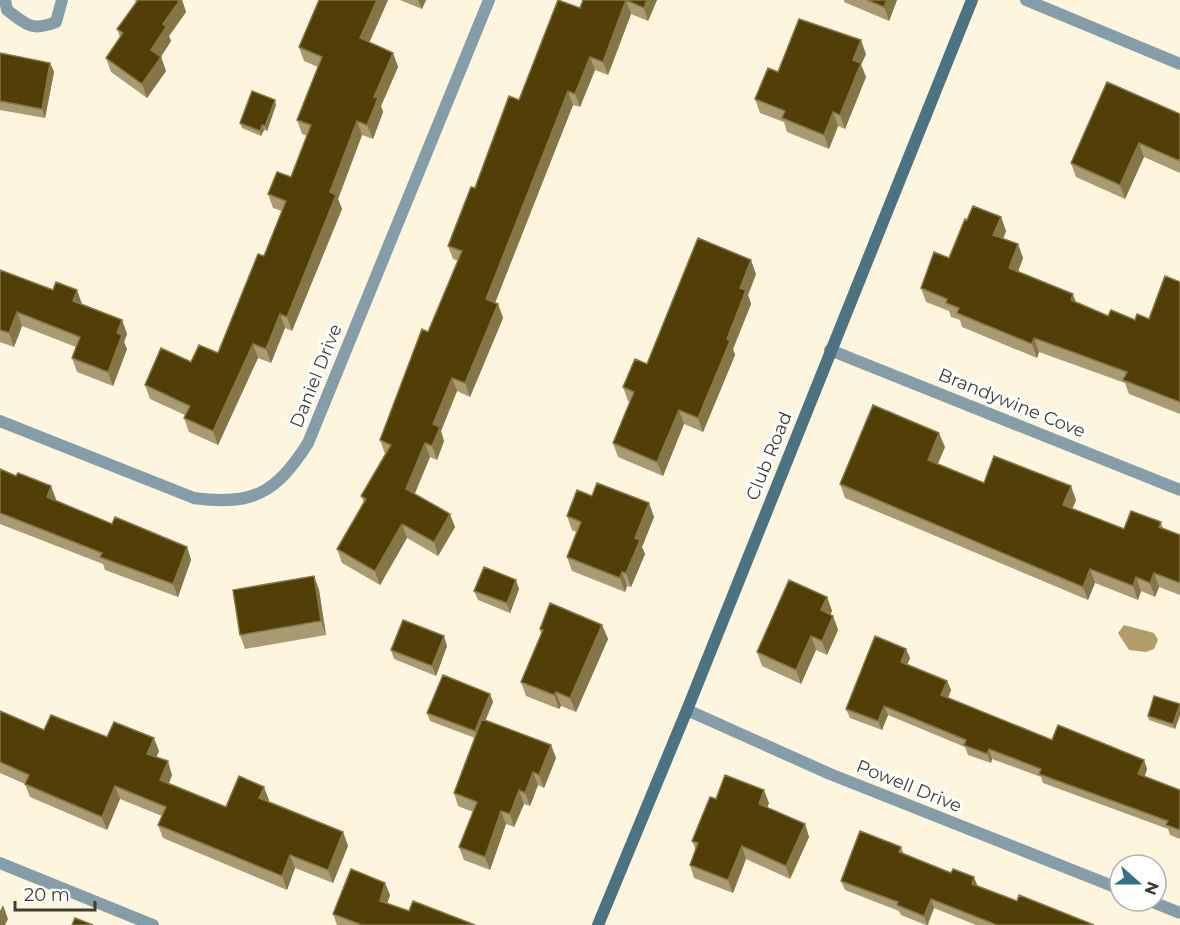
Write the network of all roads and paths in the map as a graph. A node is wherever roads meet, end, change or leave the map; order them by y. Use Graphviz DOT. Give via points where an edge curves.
graph roads {
  1 [pos="5,0"];
  2 [pos="62,0"];
  3 [pos="489,0"];
  4 [pos="972,0"];
  5 [pos="1026,0"];
  6 [pos="1180,64"];
  7 [pos="830,350"];
  8 [pos="0,421"];
  9 [pos="1180,490"];
  10 [pos="687,710"];
  11 [pos="0,863"];
  12 [pos="1108,884"];
  13 [pos="153,925"];
  14 [pos="598,925"];
  1 -- 2 [label="street" via="7,10 29,26 40,28 56,22"];
  3 -- 8 [label="street, Daniel Drive" via="308,443 279,480 256,496 239,501 194,498"];
  4 -- 7 [label="street, Club Road"];
  5 -- 6 [label="street"];
  7 -- 9 [label="street, Brandywine Cove"];
  7 -- 10 [label="street, Club Road"];
  10 -- 12 [label="street, Powell Drive" via="830,774"];
  10 -- 14 [label="street, Club Road"];
  11 -- 13 [label="street"];
}
